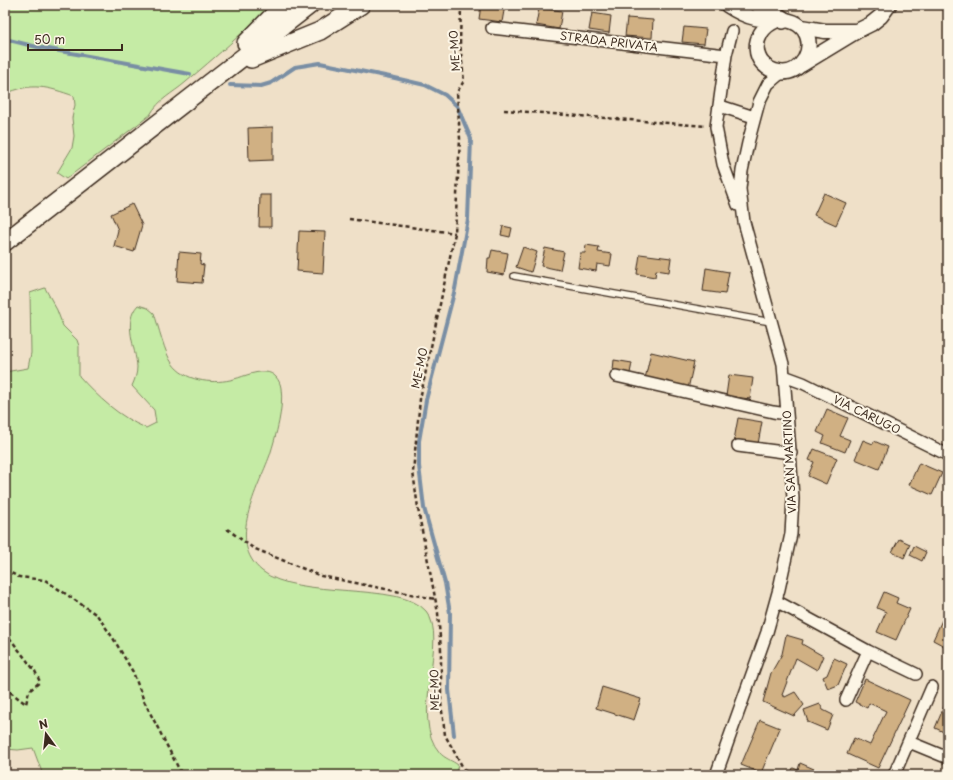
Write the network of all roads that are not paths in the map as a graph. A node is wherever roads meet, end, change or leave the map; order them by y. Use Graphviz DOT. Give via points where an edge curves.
graph roads {
  1 [pos="283,5"];
  2 [pos="310,5"];
  3 [pos="361,5"];
  4 [pos="760,5"];
  5 [pos="889,5"];
  6 [pos="732,8"];
  7 [pos="779,20"];
  8 [pos="801,27"];
  9 [pos="492,28"];
  10 [pos="732,31"];
  11 [pos="857,31"];
  12 [pos="756,43"];
  13 [pos="726,54"];
  14 [pos="761,61"];
  15 [pos="800,65"];
  16 [pos="782,72"];
  17 [pos="222,73"];
  18 [pos="763,92"];
  19 [pos="720,106"];
  20 [pos="754,117"];
  21 [pos="164,118"];
  22 [pos="742,214"];
  23 [pos="5,242"];
  24 [pos="514,276"];
  25 [pos="772,322"];
  26 [pos="616,376"];
  27 [pos="784,376"];
  28 [pos="787,414"];
  29 [pos="738,446"];
  30 [pos="790,453"];
  31 [pos="948,455"];
  32 [pos="776,601"];
  33 [pos="868,651"];
  34 [pos="916,674"];
  35 [pos="932,687"];
  36 [pos="846,700"];
  37 [pos="909,742"];
  38 [pos="948,758"];
  39 [pos="716,775"];
  40 [pos="894,775"];
  1 -- 21 [label="main road" via="230,57 169,104 164,112"];
  2 -- 17 [label="main road"];
  3 -- 17 [label="main road" via="320,31 270,50"];
  4 -- 7 [label="main road"];
  5 -- 11 [label="street" via="881,16"];
  6 -- 7 [label="street" via="754,18"];
  6 -- 12 [label="street" via="749,28"];
  7 -- 8 [label="street" via="793,22"];
  7 -- 12 [label="street" via="763,28"];
  8 -- 11 [label="street" via="825,31"];
  8 -- 15 [label="street" via="807,36 809,46"];
  9 -- 13 [label="street, STRADA PRIVATA"];
  10 -- 13 [label="street"];
  11 -- 15 [label="street"];
  12 -- 14 [label="street"];
  13 -- 19 [label="street"];
  14 -- 16 [label="street" via="770,69"];
  14 -- 18 [label="street, VIA SAN MARTINO"];
  15 -- 16 [label="street"];
  16 -- 18 [label="street, VIA SAN MARTINO" via="771,80"];
  17 -- 21 [label="main road"];
  18 -- 20 [label="street, VIA SAN MARTINO"];
  19 -- 20 [label="street"];
  19 -- 22 [label="street" via="716,127 723,164"];
  20 -- 22 [label="street, VIA SAN MARTINO" via="742,171"];
  21 -- 23 [label="main road"];
  22 -- 25 [label="street, VIA SAN MARTINO"];
  24 -- 25 [label="lane"];
  25 -- 27 [label="street, VIA SAN MARTINO"];
  26 -- 28 [label="street"];
  27 -- 28 [label="street, VIA SAN MARTINO"];
  27 -- 31 [label="street, VIA CARUGO"];
  28 -- 30 [label="street, VIA SAN MARTINO"];
  29 -- 30 [label="street"];
  30 -- 32 [label="street, VIA SAN MARTINO" via="791,534"];
  32 -- 33 [label="street"];
  32 -- 39 [label="street, VIA SAN MARTINO"];
  33 -- 34 [label="street"];
  33 -- 36 [label="street"];
  35 -- 37 [label="street"];
  37 -- 38 [label="street"];
  37 -- 40 [label="street"];
}
